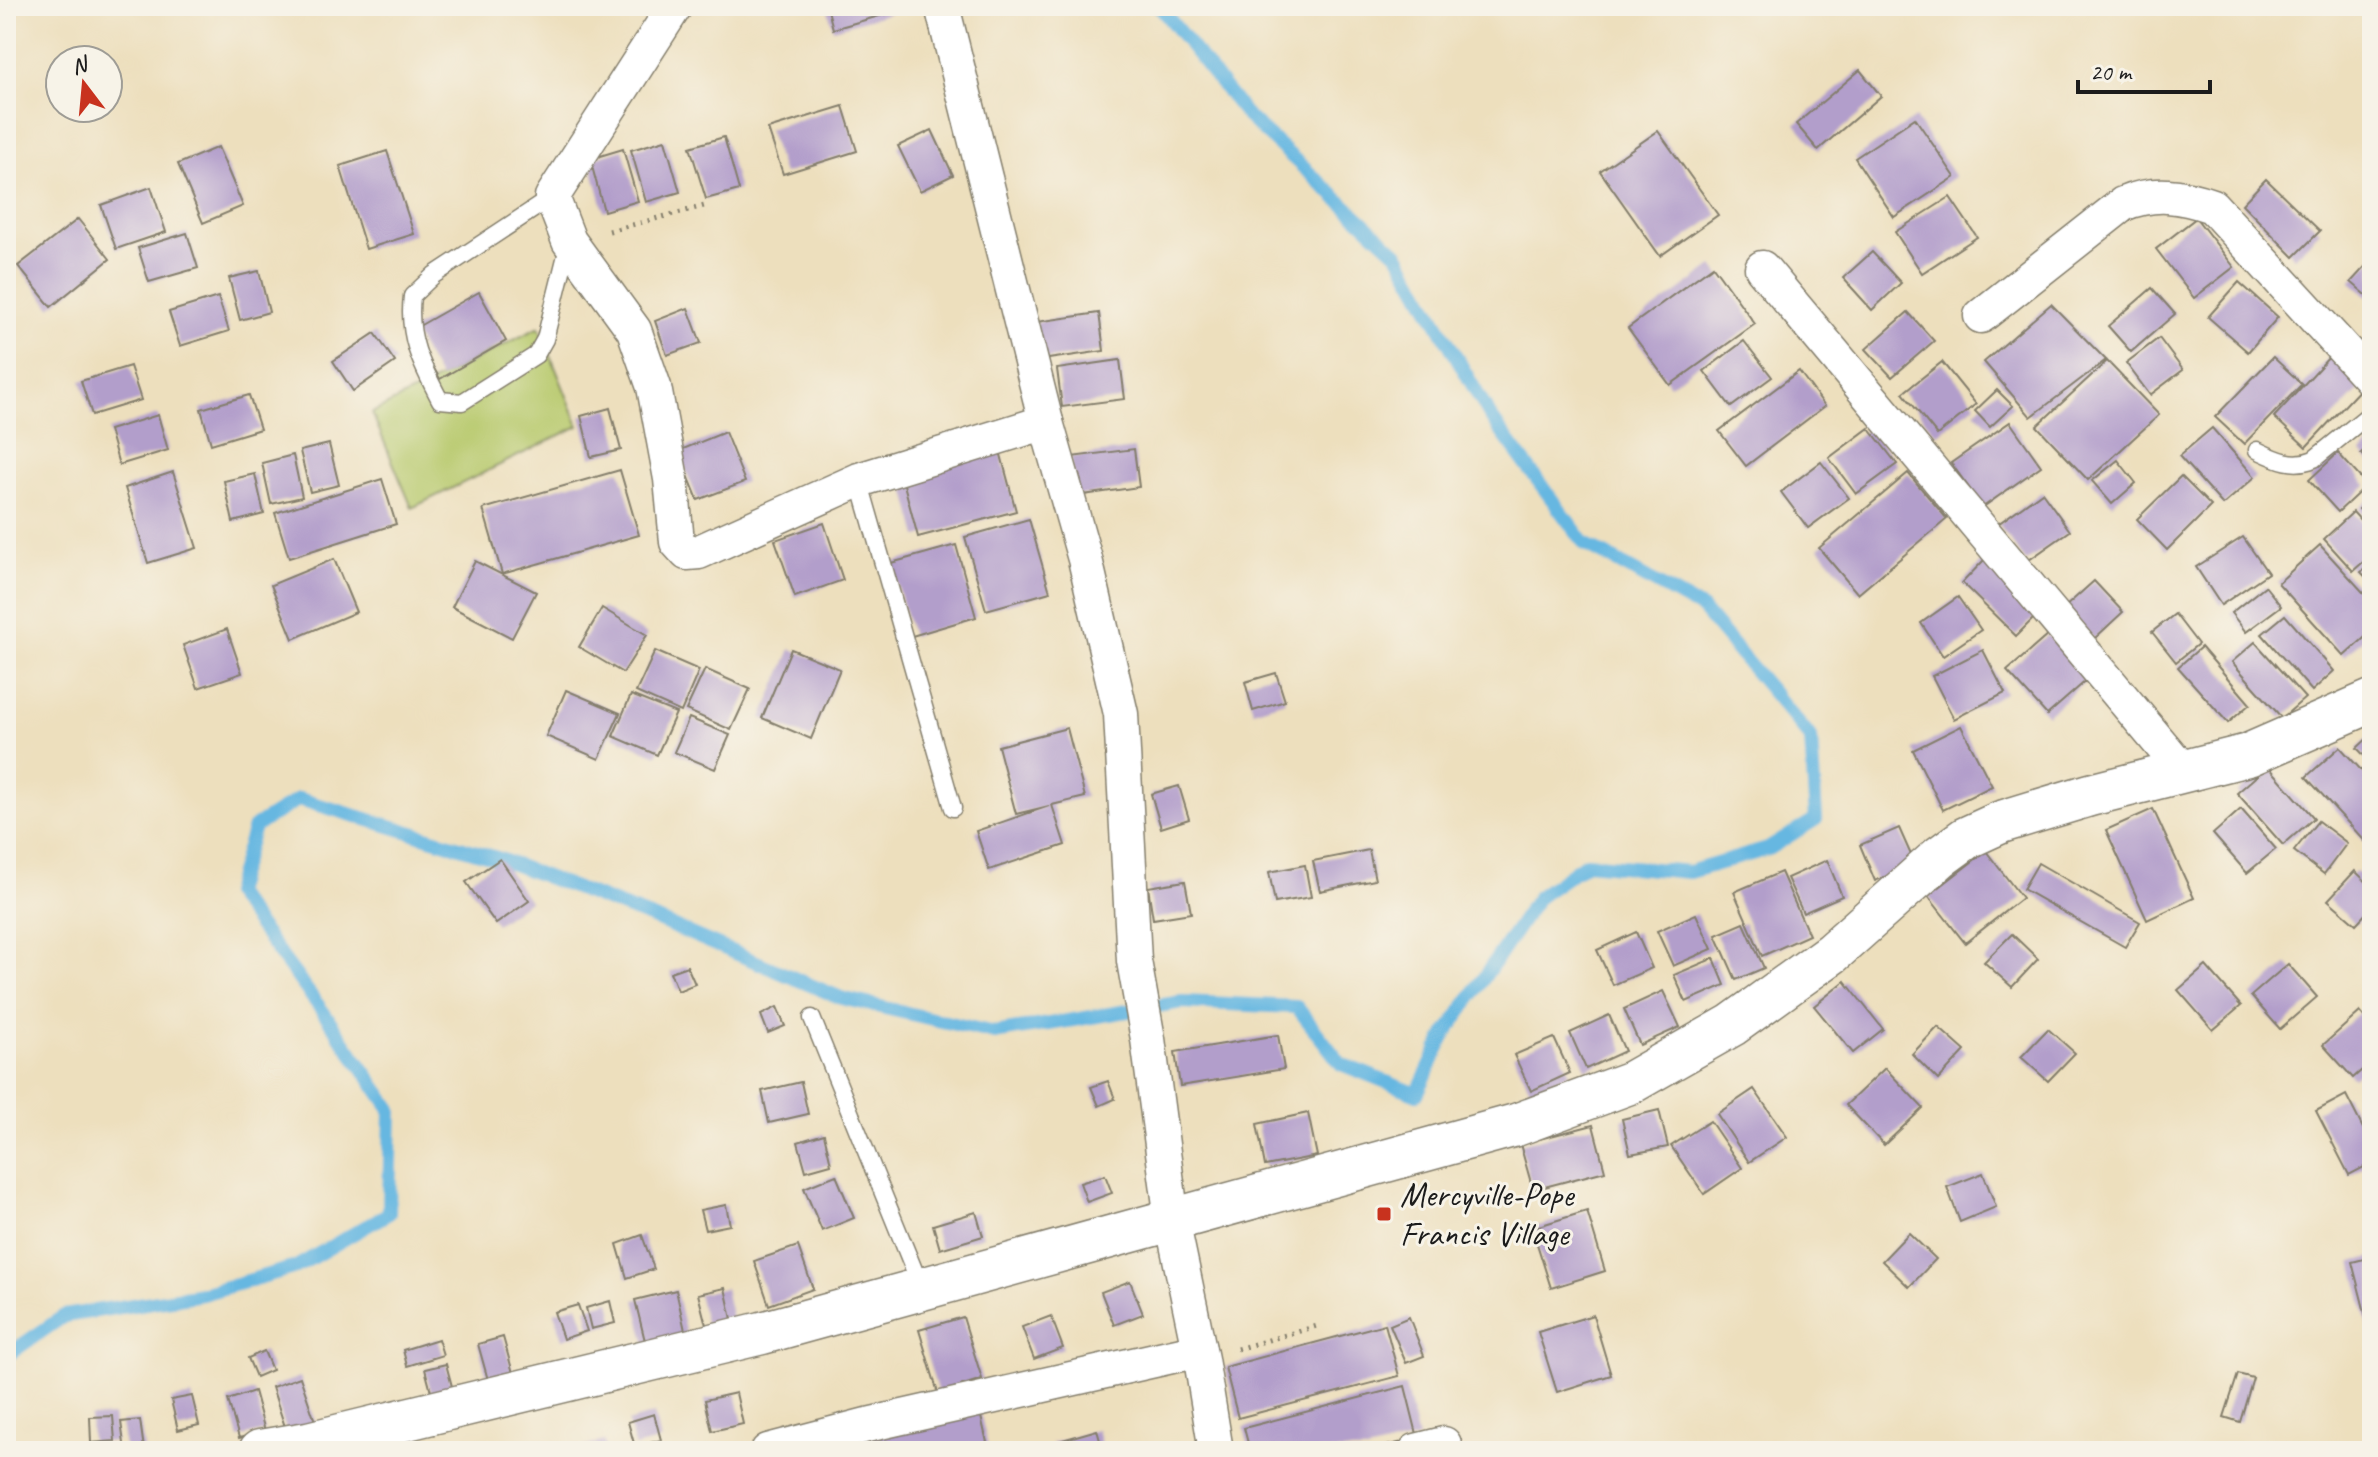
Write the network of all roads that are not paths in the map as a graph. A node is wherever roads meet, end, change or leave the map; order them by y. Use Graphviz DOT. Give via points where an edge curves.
graph roads {
  1 [pos="675,6"];
  2 [pos="942,6"];
  3 [pos="552,197"];
  4 [pos="569,241"];
  5 [pos="1762,268"];
  6 [pos="1981,316"];
  7 [pos="2372,380"];
  8 [pos="2372,412"];
  9 [pos="1046,422"];
  10 [pos="2257,450"];
  11 [pos="859,480"];
  12 [pos="2372,701"];
  13 [pos="2185,773"];
  14 [pos="953,808"];
  15 [pos="812,1018"];
  16 [pos="1172,1220"];
  17 [pos="922,1289"];
  18 [pos="1200,1355"];
  19 [pos="260,1451"];
  20 [pos="768,1451"];
  21 [pos="1216,1451"];
  1 -- 3 [label="street"];
  2 -- 9 [label="street"];
  3 -- 4 [label="street"];
  3 -- 4 [label="lane" via="434,275 412,296 409,320 419,359 440,400 462,402 536,355 545,339"];
  4 -- 11 [label="street" via="634,330 654,387 677,542 687,553"];
  5 -- 13 [label="street"];
  6 -- 7 [label="street" via="2123,204 2142,196 2187,197 2212,206"];
  8 -- 10 [label="lane" via="2305,463"];
  9 -- 11 [label="street"];
  9 -- 16 [label="street" via="1121,714 1134,961"];
  11 -- 14 [label="lane"];
  12 -- 13 [label="street" via="2248,755"];
  13 -- 16 [label="street" via="2090,795 1966,838 1832,953 1732,1025 1632,1082 1516,1125"];
  15 -- 17 [label="lane"];
  16 -- 17 [label="street"];
  16 -- 18 [label="street"];
  17 -- 19 [label="street" via="762,1333"];
  18 -- 20 [label="street"];
  18 -- 21 [label="street"];
}
